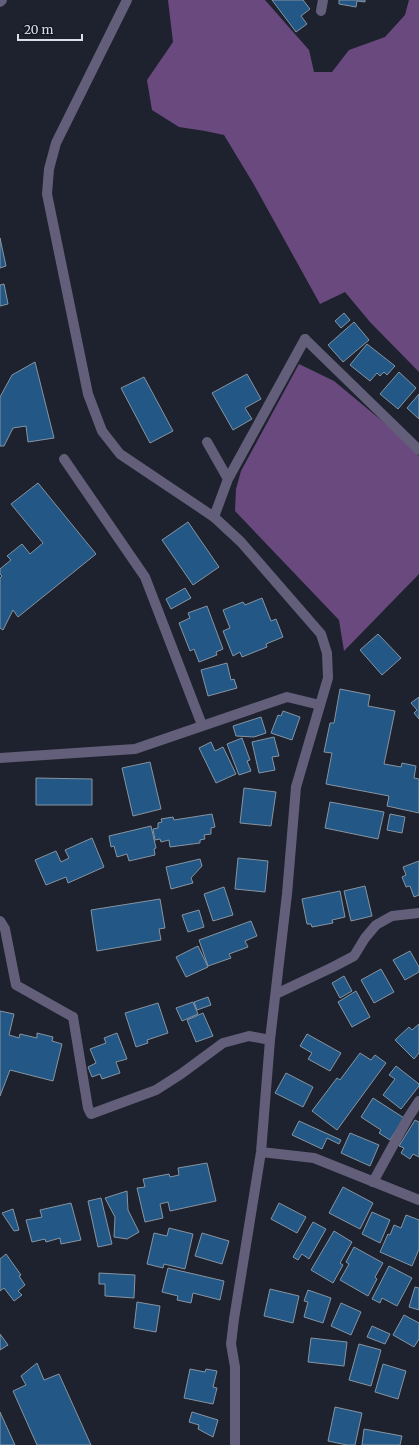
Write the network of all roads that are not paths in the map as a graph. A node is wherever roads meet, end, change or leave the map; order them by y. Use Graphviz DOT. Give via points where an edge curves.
graph roads {
  1 [pos="2,0"];
  2 [pos="127,0"];
  3 [pos="323,0"];
  4 [pos="0,2"];
  5 [pos="321,11"];
  6 [pos="207,442"];
  7 [pos="419,450"];
  8 [pos="64,459"];
  9 [pos="228,479"];
  10 [pos="214,517"];
  11 [pos="320,705"];
  12 [pos="202,725"];
  13 [pos="0,758"];
  14 [pos="419,913"];
  15 [pos="0,921"];
  16 [pos="276,994"];
  17 [pos="270,1040"];
  18 [pos="419,1101"];
  19 [pos="261,1152"];
  20 [pos="373,1182"];
  21 [pos="419,1200"];
  22 [pos="235,1445"];
  1 -- 4 [label="street"];
  2 -- 10 [label="street" via="56,143 49,169 47,194 88,394 102,431 120,454"];
  3 -- 5 [label="street"];
  6 -- 9 [label="street"];
  7 -- 9 [label="street" via="305,339"];
  8 -- 12 [label="street" via="144,577"];
  9 -- 10 [label="street"];
  10 -- 11 [label="street" via="241,542 321,634 327,653 328,678"];
  11 -- 12 [label="street" via="287,697"];
  11 -- 16 [label="street" via="296,786"];
  12 -- 13 [label="street" via="136,749"];
  14 -- 16 [label="street" via="392,916 376,925 354,956"];
  15 -- 17 [label="street" via="5,929 16,985 73,1017 91,1114 156,1090 223,1043 249,1036"];
  16 -- 17 [label="street"];
  17 -- 19 [label="street"];
  18 -- 20 [label="street"];
  19 -- 20 [label="street" via="314,1158"];
  19 -- 22 [label="street" via="234,1319 232,1344 235,1367"];
  20 -- 21 [label="street"];
}
